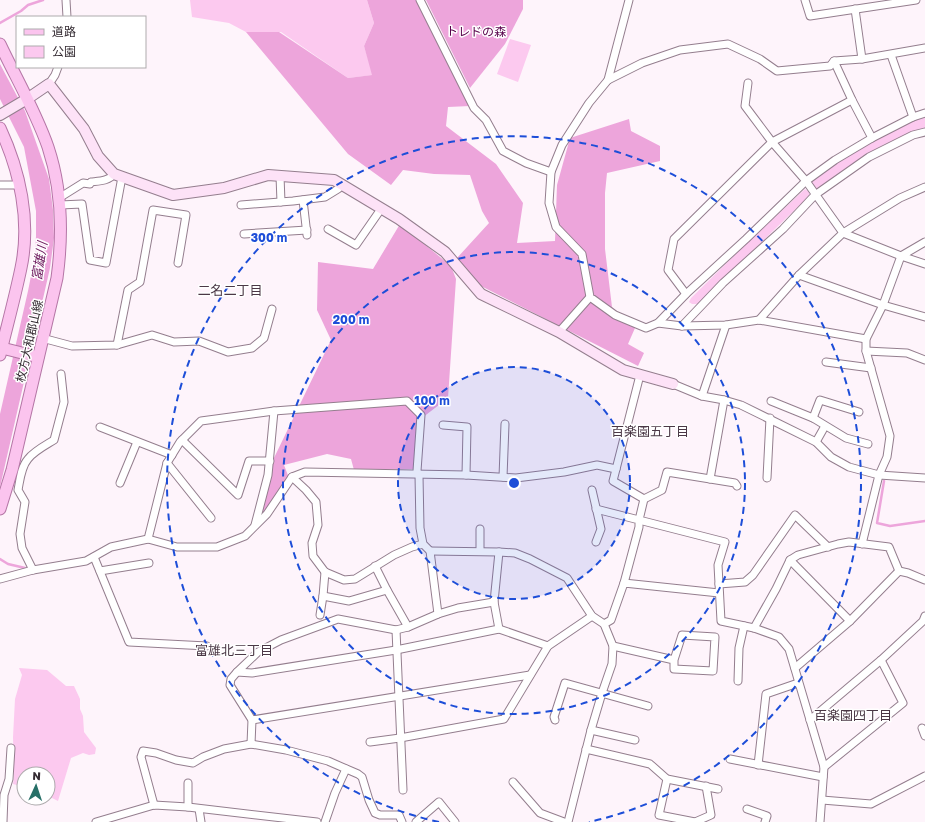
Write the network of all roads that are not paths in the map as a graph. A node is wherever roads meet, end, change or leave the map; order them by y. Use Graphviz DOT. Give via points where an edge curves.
graph roads {
  1 [pos="66,0"];
  2 [pos="420,0"];
  3 [pos="629,0"];
  4 [pos="805,0"];
  5 [pos="916,0"];
  6 [pos="854,9"];
  7 [pos="67,16"];
  8 [pos="0,44"];
  9 [pos="925,48"];
  10 [pos="891,55"];
  11 [pos="862,59"];
  12 [pos="834,61"];
  13 [pos="58,68"];
  14 [pos="608,80"];
  15 [pos="748,83"];
  16 [pos="49,84"];
  17 [pos="25,100"];
  18 [pos="852,100"];
  19 [pos="925,113"];
  20 [pos="0,114"];
  21 [pos="913,117"];
  22 [pos="0,128"];
  23 [pos="925,132"];
  24 [pos="872,138"];
  25 [pos="772,142"];
  26 [pos="550,172"];
  27 [pos="118,175"];
  28 [pos="280,176"];
  29 [pos="806,181"];
  30 [pos="20,185"];
  31 [pos="342,185"];
  32 [pos="0,186"];
  33 [pos="925,186"];
  34 [pos="815,194"];
  35 [pos="303,200"];
  36 [pos="59,202"];
  37 [pos="281,202"];
  38 [pos="241,205"];
  39 [pos="381,209"];
  40 [pos="328,229"];
  41 [pos="843,233"];
  42 [pos="244,234"];
  43 [pos="925,242"];
  44 [pos="901,256"];
  45 [pos="178,263"];
  46 [pos="925,264"];
  47 [pos="799,275"];
  48 [pos="686,294"];
  49 [pos="590,296"];
  50 [pos="883,305"];
  51 [pos="272,309"];
  52 [pos="925,317"];
  53 [pos="759,320"];
  54 [pos="658,323"];
  55 [pos="726,325"];
  56 [pos="682,326"];
  57 [pos="559,332"];
  58 [pos="42,338"];
  59 [pos="866,339"];
  60 [pos="117,346"];
  61 [pos="1,351"];
  62 [pos="866,351"];
  63 [pos="38,357"];
  64 [pos="925,360"];
  65 [pos="826,362"];
  66 [pos="871,368"];
  67 [pos="61,374"];
  68 [pos="640,375"];
  69 [pos="673,384"];
  70 [pos="702,396"];
  71 [pos="724,400"];
  72 [pos="771,400"];
  73 [pos="274,411"];
  74 [pos="859,412"];
  75 [pos="770,418"];
  76 [pos="813,418"];
  77 [pos="505,424"];
  78 [pos="443,425"];
  79 [pos="824,426"];
  80 [pos="100,427"];
  81 [pos="182,440"];
  82 [pos="137,442"];
  83 [pos="816,442"];
  84 [pos="868,444"];
  85 [pos="172,454"];
  86 [pos="270,462"];
  87 [pos="167,463"];
  88 [pos="616,469"];
  89 [pos="419,475"];
  90 [pos="466,475"];
  91 [pos="879,475"];
  92 [pos="292,477"];
  93 [pos="503,477"];
  94 [pos="767,478"];
  95 [pos="925,478"];
  96 [pos="710,479"];
  97 [pos="120,483"];
  98 [pos="737,486"];
  99 [pos="592,490"];
  100 [pos="644,499"];
  101 [pos="0,509"];
  102 [pos="596,509"];
  103 [pos="211,518"];
  104 [pos="639,520"];
  105 [pos="255,527"];
  106 [pos="480,529"];
  107 [pos="148,539"];
  108 [pos="596,542"];
  109 [pos="423,544"];
  110 [pos="862,544"];
  111 [pos="828,547"];
  112 [pos="430,551"];
  113 [pos="480,551"];
  114 [pos="499,552"];
  115 [pos="94,557"];
  116 [pos="790,560"];
  117 [pos="149,563"];
  118 [pos="375,566"];
  119 [pos="33,570"];
  120 [pos="899,571"];
  121 [pos="100,572"];
  122 [pos="325,572"];
  123 [pos="0,579"];
  124 [pos="925,580"];
  125 [pos="624,583"];
  126 [pos="719,584"];
  127 [pos="387,590"];
  128 [pos="719,592"];
  129 [pos="323,596"];
  130 [pos="494,602"];
  131 [pos="438,614"];
  132 [pos="320,615"];
  133 [pos="592,616"];
  134 [pos="925,616"];
  135 [pos="850,621"];
  136 [pos="604,624"];
  137 [pos="744,626"];
  138 [pos="408,627"];
  139 [pos="754,628"];
  140 [pos="499,629"];
  141 [pos="396,630"];
  142 [pos="207,646"];
  143 [pos="548,646"];
  144 [pos="613,646"];
  145 [pos="396,650"];
  146 [pos="674,660"];
  147 [pos="881,660"];
  148 [pos="795,668"];
  149 [pos="237,672"];
  150 [pos="530,675"];
  151 [pos="738,682"];
  152 [pos="798,683"];
  153 [pos="602,693"];
  154 [pos="398,696"];
  155 [pos="648,706"];
  156 [pos="252,720"];
  157 [pos="554,720"];
  158 [pos="810,720"];
  159 [pos="922,728"];
  160 [pos="591,730"];
  161 [pos="925,736"];
  162 [pos="400,738"];
  163 [pos="635,740"];
  164 [pos="370,742"];
  165 [pos="251,744"];
  166 [pos="11,748"];
  167 [pos="586,749"];
  168 [pos="730,759"];
  169 [pos="758,765"];
  170 [pos="824,766"];
  171 [pos="346,769"];
  172 [pos="925,776"];
  173 [pos="823,777"];
  174 [pos="667,779"];
  175 [pos="513,782"];
  176 [pos="188,783"];
  177 [pos="706,786"];
  178 [pos="718,789"];
  179 [pos="403,790"];
  180 [pos="822,800"];
  181 [pos="154,805"];
  182 [pos="188,807"];
  183 [pos="199,809"];
  184 [pos="747,809"];
  185 [pos="242,818"];
  186 [pos="294,821"];
  187 [pos="4,822"];
  188 [pos="96,822"];
  189 [pos="201,822"];
  190 [pos="317,822"];
  191 [pos="325,822"];
  192 [pos="402,822"];
  193 [pos="416,822"];
  194 [pos="455,822"];
  195 [pos="564,822"];
  196 [pos="568,822"];
  197 [pos="766,822"];
  198 [pos="820,822"];
  1 -- 7 [label="street"];
  2 -- 26 [label="street" via="474,108 486,120 504,151"];
  3 -- 14 [label="street"];
  4 -- 6 [label="street" via="810,16"];
  5 -- 6 [label="street"];
  6 -- 11 [label="street"];
  8 -- 17 [label="main road, 枚方大和郡山線"];
  9 -- 10 [label="street"];
  10 -- 11 [label="street"];
  10 -- 21 [label="street"];
  11 -- 12 [label="street"];
  12 -- 14 [label="street" via="830,66 777,71 760,59 728,44 680,50 642,63"];
  12 -- 18 [label="street"];
  13 -- 16 [label="street"];
  14 -- 26 [label="street" via="589,103 562,145"];
  15 -- 25 [label="street" via="745,106"];
  16 -- 17 [label="street"];
  16 -- 27 [label="street" via="84,129 98,156"];
  17 -- 20 [label="street"];
  17 -- 36 [label="main road, 枚方大和郡山線" via="39,123 48,147"];
  18 -- 24 [label="street"];
  18 -- 25 [label="street"];
  19 -- 21 [label="street"];
  21 -- 24 [label="street"];
  22 -- 30 [label="main road, 枚方大和郡山線"];
  23 -- 34 [label="street" via="913,135 870,157"];
  24 -- 29 [label="street"];
  25 -- 29 [label="street"];
  25 -- 48 [label="street" via="674,239 668,270"];
  26 -- 49 [label="street" via="549,203 552,215 556,227 582,254"];
  27 -- 28 [label="street" via="173,195 224,188 268,175"];
  27 -- 36 [label="street" via="90,184 83,183"];
  27 -- 36 [label="street" via="106,263 90,260 82,204"];
  28 -- 31 [label="street" via="334,180"];
  28 -- 37 [label="street"];
  29 -- 34 [label="street"];
  29 -- 48 [label="street"];
  30 -- 32 [label="street"];
  30 -- 61 [label="main road, 枚方大和郡山線" via="24,210 22,267"];
  31 -- 35 [label="street" via="325,197"];
  31 -- 39 [label="street"];
  33 -- 41 [label="street" via="900,198"];
  34 -- 41 [label="street"];
  34 -- 56 [label="street" via="783,229"];
  35 -- 37 [label="street"];
  35 -- 42 [label="street" via="307,233"];
  36 -- 58 [label="main road, 枚方大和郡山線" via="62,224 61,252"];
  37 -- 38 [label="street"];
  39 -- 40 [label="street" via="356,245"];
  39 -- 57 [label="street" via="445,252 481,294"];
  41 -- 44 [label="street"];
  41 -- 47 [label="street"];
  43 -- 44 [label="street"];
  44 -- 46 [label="street"];
  44 -- 50 [label="street"];
  45 -- 60 [label="street" via="186,215 153,210 140,282 128,290"];
  47 -- 50 [label="street"];
  47 -- 53 [label="street"];
  48 -- 54 [label="street"];
  49 -- 54 [label="street" via="615,315 646,328"];
  49 -- 57 [label="street"];
  50 -- 52 [label="street"];
  50 -- 59 [label="street"];
  51 -- 60 [label="street" via="264,338 252,348 228,352 199,341 174,342 152,335"];
  53 -- 55 [label="street"];
  53 -- 59 [label="street"];
  54 -- 56 [label="street"];
  55 -- 56 [label="street"];
  55 -- 70 [label="street"];
  57 -- 68 [label="street" via="623,370"];
  58 -- 60 [label="street" via="72,346"];
  58 -- 63 [label="main road, 枚方大和郡山線"];
  59 -- 62 [label="street"];
  61 -- 63 [label="main road"];
  62 -- 64 [label="street" via="907,353"];
  62 -- 66 [label="street"];
  63 -- 101 [label="main road, 枚方大和郡山線" via="12,470"];
  65 -- 66 [label="street"];
  66 -- 91 [label="street" via="890,436 887,456"];
  67 -- 119 [label="street" via="64,402 54,440 28,459 18,490 24,502 20,534 22,548"];
  68 -- 69 [label="street"];
  68 -- 88 [label="street"];
  69 -- 70 [label="street"];
  70 -- 71 [label="street"];
  71 -- 75 [label="street"];
  71 -- 96 [label="street"];
  72 -- 76 [label="street"];
  73 -- 81 [label="street" via="201,421"];
  73 -- 86 [label="street"];
  73 -- 89 [label="street" via="407,401 421,414 417,471"];
  74 -- 76 [label="street" via="820,400"];
  75 -- 83 [label="street"];
  75 -- 94 [label="street"];
  76 -- 79 [label="street"];
  77 -- 93 [label="street"];
  78 -- 90 [label="street" via="467,427"];
  79 -- 83 [label="street"];
  79 -- 84 [label="street" via="846,438"];
  80 -- 82 [label="street"];
  81 -- 85 [label="street"];
  81 -- 86 [label="street" via="238,495 249,461"];
  82 -- 85 [label="street"];
  82 -- 97 [label="street"];
  83 -- 91 [label="street" via="831,457 849,467"];
  85 -- 87 [label="street"];
  86 -- 105 [label="street"];
  87 -- 103 [label="street"];
  87 -- 107 [label="street"];
  88 -- 93 [label="street" via="597,465 564,472 516,478"];
  88 -- 100 [label="street" via="613,481"];
  89 -- 90 [label="street"];
  89 -- 92 [label="street" via="305,472"];
  89 -- 109 [label="street" via="420,528"];
  90 -- 93 [label="street"];
  91 -- 95 [label="street"];
  91 -- 110 [label="street"];
  92 -- 105 [label="street"];
  92 -- 122 [label="street" via="316,502 318,525 312,542 313,556"];
  96 -- 98 [label="street" via="735,483"];
  96 -- 100 [label="street" via="667,472 662,490"];
  99 -- 102 [label="street"];
  100 -- 104 [label="street"];
  102 -- 104 [label="street"];
  102 -- 108 [label="street" via="601,529"];
  104 -- 125 [label="street"];
  104 -- 126 [label="street" via="725,542 718,565"];
  105 -- 107 [label="street" via="245,536 217,546 177,547"];
  106 -- 113 [label="street"];
  107 -- 115 [label="street" via="111,547"];
  109 -- 112 [label="street"];
  109 -- 118 [label="street" via="394,554"];
  110 -- 111 [label="street" via="848,542"];
  110 -- 120 [label="street" via="889,547"];
  111 -- 116 [label="street" via="798,555"];
  111 -- 126 [label="street" via="795,515 753,575 744,582"];
  112 -- 113 [label="street"];
  112 -- 131 [label="street"];
  113 -- 114 [label="street"];
  114 -- 130 [label="street"];
  114 -- 133 [label="street" via="514,553 530,559 567,578"];
  115 -- 119 [label="street" via="86,561"];
  115 -- 121 [label="street"];
  116 -- 135 [label="street"];
  116 -- 139 [label="street"];
  117 -- 121 [label="street"];
  118 -- 122 [label="street" via="355,579 344,580"];
  118 -- 127 [label="street"];
  119 -- 123 [label="street"];
  120 -- 124 [label="street"];
  120 -- 135 [label="street"];
  121 -- 142 [label="street" via="129,642"];
  122 -- 129 [label="street"];
  125 -- 128 [label="street"];
  125 -- 136 [label="street" via="611,620"];
  126 -- 128 [label="street"];
  127 -- 129 [label="street" via="349,601"];
  127 -- 138 [label="street"];
  128 -- 137 [label="street" via="721,621"];
  129 -- 132 [label="street"];
  130 -- 131 [label="street"];
  130 -- 140 [label="street"];
  131 -- 138 [label="street"];
  133 -- 136 [label="street"];
  133 -- 143 [label="street"];
  134 -- 147 [label="street" via="923,621"];
  135 -- 148 [label="street"];
  136 -- 144 [label="street"];
  137 -- 139 [label="street"];
  137 -- 151 [label="street" via="739,648"];
  138 -- 141 [label="street"];
  139 -- 148 [label="street" via="779,637 789,649"];
  140 -- 143 [label="street"];
  140 -- 145 [label="street"];
  141 -- 145 [label="street"];
  141 -- 149 [label="street" via="338,619 281,640 258,652"];
  143 -- 150 [label="street"];
  144 -- 146 [label="street"];
  144 -- 153 [label="street" via="612,664"];
  145 -- 149 [label="street" via="252,673"];
  145 -- 154 [label="street"];
  146 -- 146 [label="street" via="674,669 713,671 715,637 682,635"];
  147 -- 158 [label="street"];
  147 -- 170 [label="street" via="903,703"];
  148 -- 152 [label="street"];
  149 -- 156 [label="street" via="230,685"];
  150 -- 154 [label="street"];
  150 -- 162 [label="street" via="504,719"];
  152 -- 158 [label="street"];
  152 -- 169 [label="street" via="766,694"];
  153 -- 155 [label="street"];
  153 -- 157 [label="street" via="565,683"];
  153 -- 160 [label="street"];
  154 -- 156 [label="street"];
  154 -- 162 [label="street"];
  156 -- 165 [label="street"];
  158 -- 170 [label="street"];
  159 -- 161 [label="street"];
  160 -- 163 [label="street"];
  160 -- 167 [label="street"];
  162 -- 164 [label="street"];
  162 -- 179 [label="street"];
  165 -- 171 [label="street" via="286,750"];
  165 -- 181 [label="street" via="224,749 203,756 193,763 143,751 141,756"];
  166 -- 187 [label="street" via="9,779 4,795"];
  167 -- 174 [label="street" via="650,764"];
  167 -- 196 [label="street"];
  168 -- 169 [label="street"];
  169 -- 173 [label="street"];
  170 -- 173 [label="street"];
  171 -- 191 [label="street"];
  171 -- 192 [label="street" via="362,777 375,813 399,815"];
  172 -- 180 [label="street" via="871,804"];
  173 -- 180 [label="street"];
  174 -- 177 [label="street"];
  174 -- 177 [label="street" via="659,815 695,822 711,815"];
  175 -- 195 [label="street" via="540,813"];
  176 -- 182 [label="street"];
  177 -- 178 [label="street"];
  180 -- 198 [label="street"];
  181 -- 182 [label="street"];
  181 -- 188 [label="street"];
  182 -- 183 [label="street"];
  183 -- 185 [label="street"];
  183 -- 189 [label="street"];
  184 -- 197 [label="street" via="767,816"];
  185 -- 186 [label="street" via="276,816"];
  186 -- 190 [label="street"];
  193 -- 194 [label="street" via="439,802"];
}
